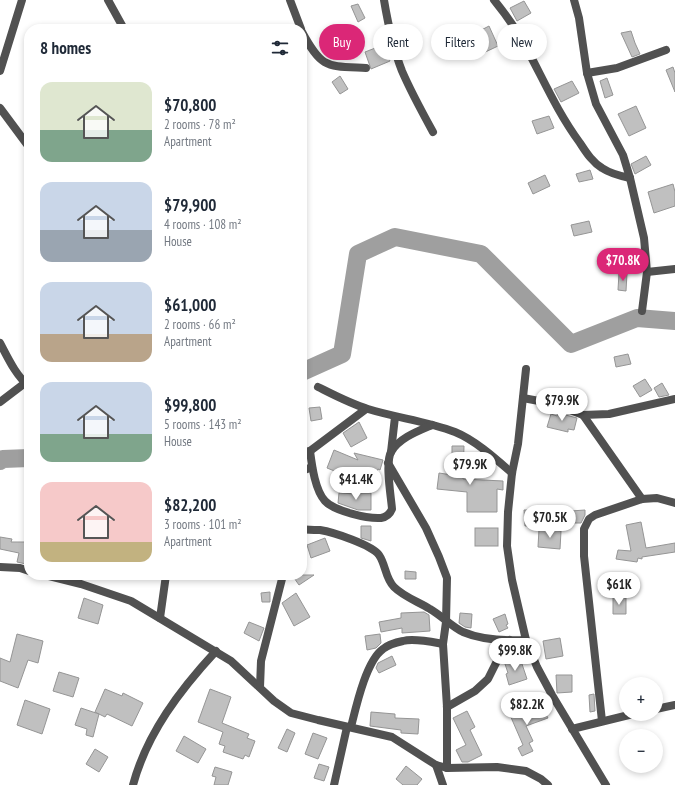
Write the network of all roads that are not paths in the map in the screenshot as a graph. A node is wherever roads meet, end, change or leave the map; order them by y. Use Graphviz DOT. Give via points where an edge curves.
graph roads {
  1 [pos="22,0"];
  2 [pos="108,0"];
  3 [pos="290,0"];
  4 [pos="384,0"];
  5 [pos="494,0"];
  6 [pos="574,0"];
  7 [pos="121,24"];
  8 [pos="299,24"];
  9 [pos="307,42"];
  10 [pos="666,50"];
  11 [pos="366,68"];
  12 [pos="0,71"];
  13 [pos="587,73"];
  14 [pos="0,108"];
  15 [pos="433,132"];
  16 [pos="24,140"];
  17 [pos="630,178"];
  18 [pos="675,269"];
  19 [pos="647,272"];
  20 [pos="642,311"];
  21 [pos="0,343"];
  22 [pos="526,369"];
  23 [pos="24,381"];
  24 [pos="24,387"];
  25 [pos="318,387"];
  26 [pos="523,398"];
  27 [pos="675,399"];
  28 [pos="0,402"];
  29 [pos="366,409"];
  30 [pos="583,415"];
  31 [pos="395,417"];
  32 [pos="432,424"];
  33 [pos="307,451"];
  34 [pos="391,452"];
  35 [pos="307,454"];
  36 [pos="388,463"];
  37 [pos="312,467"];
  38 [pos="307,469"];
  39 [pos="512,473"];
  40 [pos="642,499"];
  41 [pos="675,503"];
  42 [pos="307,529"];
  43 [pos="0,567"];
  44 [pos="24,569"];
  45 [pos="65,580"];
  46 [pos="165,580"];
  47 [pos="282,580"];
  48 [pos="160,618"];
  49 [pos="446,622"];
  50 [pos="510,640"];
  51 [pos="526,640"];
  52 [pos="443,644"];
  53 [pos="216,651"];
  54 [pos="260,687"];
  55 [pos="675,705"];
  56 [pos="447,707"];
  57 [pos="663,708"];
  58 [pos="619,717"];
  59 [pos="602,721"];
  60 [pos="349,727"];
  61 [pos="572,729"];
  62 [pos="436,765"];
  63 [pos="448,768"];
  64 [pos="133,785"];
  65 [pos="334,785"];
  66 [pos="443,785"];
  67 [pos="548,785"];
  68 [pos="606,785"];
  1 -- 12 [label="street"];
  2 -- 7 [label="street"];
  3 -- 8 [label="street"];
  4 -- 15 [label="street" via="390,34 402,71"];
  5 -- 17 [label="street" via="528,49 566,124 593,161 614,175"];
  6 -- 13 [label="street"];
  9 -- 11 [label="street" via="318,59 332,66"];
  10 -- 13 [label="street" via="616,68"];
  13 -- 17 [label="street" via="596,104 623,155"];
  14 -- 16 [label="street"];
  17 -- 19 [label="street" via="644,238"];
  18 -- 19 [label="street"];
  19 -- 20 [label="street"];
  21 -- 23 [label="street"];
  22 -- 26 [label="street"];
  24 -- 28 [label="street"];
  25 -- 29 [label="street"];
  26 -- 30 [label="street" via="555,404"];
  26 -- 39 [label="street"];
  27 -- 30 [label="street" via="609,414"];
  29 -- 31 [label="street"];
  29 -- 33 [label="street"];
  30 -- 40 [label="street"];
  31 -- 32 [label="street"];
  31 -- 34 [label="street"];
  32 -- 34 [label="street" via="400,442"];
  32 -- 39 [label="street" via="456,432 489,453"];
  34 -- 36 [label="street"];
  35 -- 37 [label="street"];
  36 -- 37 [label="street" via="392,509 389,515 382,518 346,513 324,501"];
  36 -- 49 [label="street" via="426,528 447,578"];
  37 -- 38 [label="street"];
  39 -- 51 [label="street" via="507,546"];
  40 -- 41 [label="street" via="656,498"];
  40 -- 59 [label="street" via="595,515 589,519 584,529 584,556"];
  42 -- 49 [label="street" via="334,533 371,548 380,556 387,577 395,588"];
  43 -- 44 [label="street"];
  45 -- 48 [label="street" via="131,601"];
  46 -- 48 [label="street"];
  47 -- 54 [label="street" via="261,661"];
  48 -- 53 [label="street"];
  49 -- 50 [label="street" via="464,632 486,638"];
  49 -- 52 [label="street"];
  50 -- 51 [label="street"];
  50 -- 56 [label="street" via="498,657 488,679 475,691"];
  51 -- 61 [label="street" via="537,667"];
  52 -- 56 [label="street"];
  52 -- 60 [label="street" via="404,640 383,649 367,671"];
  53 -- 54 [label="street"];
  53 -- 64 [label="street" via="190,680 162,721 136,773"];
  54 -- 60 [label="street" via="291,713"];
  55 -- 57 [label="street"];
  56 -- 63 [label="street"];
  58 -- 59 [label="street"];
  59 -- 61 [label="street"];
  60 -- 62 [label="street" via="392,737"];
  60 -- 65 [label="street"];
  61 -- 68 [label="street"];
  62 -- 63 [label="street"];
  62 -- 66 [label="street"];
  63 -- 67 [label="street" via="497,767 526,771"];
}
